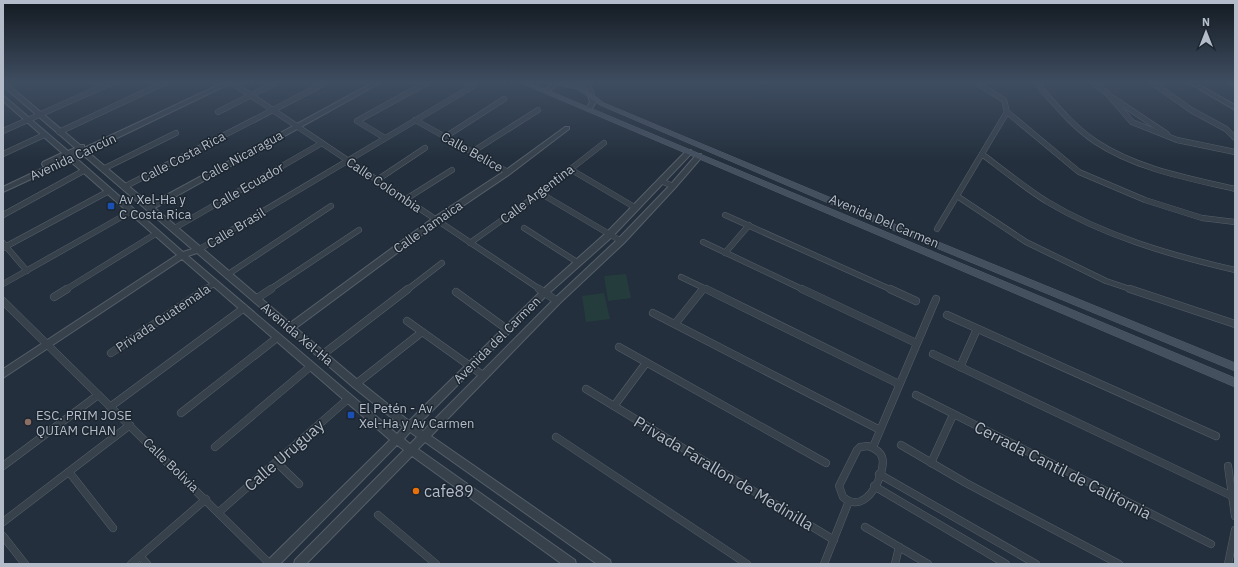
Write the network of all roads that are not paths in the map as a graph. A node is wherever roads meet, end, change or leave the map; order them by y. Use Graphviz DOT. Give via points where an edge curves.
graph roads {
  1 [pos="14,108"];
  2 [pos="32,108"];
  3 [pos="54,108"];
  4 [pos="109,108"];
  5 [pos="166,108"];
  6 [pos="224,108"];
  7 [pos="329,108"];
  8 [pos="380,108"];
  9 [pos="435,108"];
  10 [pos="489,108"];
  11 [pos="613,108"];
  12 [pos="1006,108"];
  13 [pos="1061,108"];
  14 [pos="1120,108"];
  15 [pos="1130,108"];
  16 [pos="1188,108"];
  17 [pos="273,109"];
  18 [pos="588,109"];
  19 [pos="538,110"];
  20 [pos="218,112"];
  21 [pos="1007,112"];
  22 [pos="39,115"];
  23 [pos="28,120"];
  24 [pos="416,120"];
  25 [pos="297,126"];
  26 [pos="567,128"];
  27 [pos="3,131"];
  28 [pos="58,132"];
  29 [pos="176,133"];
  30 [pos="44,135"];
  31 [pos="445,137"];
  32 [pos="385,138"];
  33 [pos="1235,138"];
  34 [pos="1177,140"];
  35 [pos="322,143"];
  36 [pos="604,143"];
  37 [pos="425,148"];
  38 [pos="80,150"];
  39 [pos="472,152"];
  40 [pos="689,152"];
  41 [pos="1235,152"];
  42 [pos="3,154"];
  43 [pos="982,154"];
  44 [pos="68,156"];
  45 [pos="699,156"];
  46 [pos="348,160"];
  47 [pos="103,169"];
  48 [pos="570,169"];
  49 [pos="84,170"];
  50 [pos="452,170"];
  51 [pos="508,172"];
  52 [pos="377,180"];
  53 [pos="661,181"];
  54 [pos="3,184"];
  55 [pos="673,186"];
  56 [pos="124,187"];
  57 [pos="1235,189"];
  58 [pos="3,190"];
  59 [pos="109,190"];
  60 [pos="540,193"];
  61 [pos="957,196"];
  62 [pos="406,199"];
  63 [pos="331,206"];
  64 [pos="148,208"];
  65 [pos="636,208"];
  66 [pos="132,211"];
  67 [pos="857,212"];
  68 [pos="3,215"];
  69 [pos="725,215"];
  70 [pos="436,220"];
  71 [pos="1235,222"];
  72 [pos="856,224"];
  73 [pos="749,225"];
  74 [pos="524,228"];
  75 [pos="173,229"];
  76 [pos="937,229"];
  77 [pos="360,230"];
  78 [pos="156,232"];
  79 [pos="608,235"];
  80 [pos="621,241"];
  81 [pos="703,242"];
  82 [pos="470,243"];
  83 [pos="4,246"];
  84 [pos="198,250"];
  85 [pos="725,253"];
  86 [pos="182,255"];
  87 [pos="577,262"];
  88 [pos="442,263"];
  89 [pos="27,270"];
  90 [pos="1235,270"];
  91 [pos="227,275"];
  92 [pos="681,277"];
  93 [pos="1025,280"];
  94 [pos="215,283"];
  95 [pos="3,284"];
  96 [pos="703,289"];
  97 [pos="456,292"];
  98 [pos="1020,292"];
  99 [pos="544,293"];
  100 [pos="54,297"];
  101 [pos="256,299"];
  102 [pos="936,299"];
  103 [pos="3,301"];
  104 [pos="557,301"];
  105 [pos="916,301"];
  106 [pos="244,308"];
  107 [pos="653,313"];
  108 [pos="947,315"];
  109 [pos="407,321"];
  110 [pos="675,324"];
  111 [pos="1235,324"];
  112 [pos="290,328"];
  113 [pos="977,328"];
  114 [pos="508,330"];
  115 [pos="422,332"];
  116 [pos="278,338"];
  117 [pos="916,343"];
  118 [pos="47,346"];
  119 [pos="619,347"];
  120 [pos="111,353"];
  121 [pos="933,354"];
  122 [pos="322,355"];
  123 [pos="1217,359"];
  124 [pos="646,363"];
  125 [pos="311,366"];
  126 [pos="471,367"];
  127 [pos="960,367"];
  128 [pos="1235,367"];
  129 [pos="3,374"];
  130 [pos="1214,374"];
  131 [pos="484,376"];
  132 [pos="1235,383"];
  133 [pos="356,384"];
  134 [pos="899,384"];
  135 [pos="586,389"];
  136 [pos="98,395"];
  137 [pos="916,395"];
  138 [pos="349,398"];
  139 [pos="614,406"];
  140 [pos="110,407"];
  141 [pos="181,413"];
  142 [pos="953,415"];
  143 [pos="130,425"];
  144 [pos="409,426"];
  145 [pos="880,430"];
  146 [pos="1216,436"];
  147 [pos="423,437"];
  148 [pos="556,437"];
  149 [pos="396,439"];
  150 [pos="901,445"];
  151 [pos="215,447"];
  152 [pos="873,447"];
  153 [pos="411,449"];
  154 [pos="276,462"];
  155 [pos="826,463"];
  156 [pos="932,463"];
  157 [pos="3,466"];
  158 [pos="1228,466"];
  159 [pos="69,472"];
  160 [pos="879,474"];
  161 [pos="299,484"];
  162 [pos="874,486"];
  163 [pos="1232,496"];
  164 [pos="206,499"];
  165 [pos="849,501"];
  166 [pos="219,512"];
  167 [pos="378,515"];
  168 [pos="1235,516"];
  169 [pos="3,522"];
  170 [pos="865,527"];
  171 [pos="113,528"];
  172 [pos="1235,530"];
  173 [pos="3,536"];
  174 [pos="834,540"];
  175 [pos="1211,544"];
  176 [pos="899,547"];
  177 [pos="140,556"];
  178 [pos="25,564"];
  179 [pos="131,564"];
  180 [pos="147,564"];
  181 [pos="271,564"];
  182 [pos="299,564"];
  183 [pos="436,564"];
  184 [pos="571,564"];
  185 [pos="606,564"];
  186 [pos="747,564"];
  187 [pos="824,564"];
  188 [pos="895,564"];
  189 [pos="928,564"];
  190 [pos="1006,564"];
  191 [pos="1036,564"];
  192 [pos="1119,564"];
  193 [pos="1228,564"];
  1 -- 23 [label="street, Avenida Xel-Ha"];
  2 -- 22 [label="street, Avenida Xel-Ha"];
  3 -- 22 [label="street"];
  4 -- 28 [label="street"];
  5 -- 38 [label="street, Avenida Cancún"];
  6 -- 20 [label="street"];
  7 -- 25 [label="street, Calle Nicaragua"];
  8 -- 32 [label="street" via="357,121"];
  9 -- 24 [label="street, Calle Brasil"];
  10 -- 31 [label="street"];
  11 -- 67 [label="main road, Avenida Del Carmen"];
  12 -- 21 [label="street"];
  13 -- 57 [label="street" via="1096,142 1121,155 1179,176"];
  14 -- 34 [label="street" via="1132,122"];
  15 -- 34 [label="street"];
  16 -- 33 [label="street" via="1226,129"];
  17 -- 25 [label="street, Calle Colombia"];
  17 -- 56 [label="street, Calle Costa Rica"];
  18 -- 40 [label="main road, Avenida Del Carmen"];
  19 -- 39 [label="street"];
  21 -- 43 [label="street"];
  21 -- 71 [label="street" via="1079,172 1145,200 1202,218"];
  22 -- 23 [label="street"];
  22 -- 28 [label="street, Avenida Xel-Ha"];
  23 -- 27 [label="street"];
  23 -- 30 [label="street, Avenida Xel-Ha"];
  24 -- 31 [label="street, Calle Belice"];
  24 -- 32 [label="street, Calle Brasil"];
  25 -- 35 [label="street, Calle Colombia"];
  25 -- 64 [label="street, Calle Nicaragua"];
  26 -- 51 [label="street, Calle Jamaica"];
  28 -- 38 [label="street, Avenida Xel-Ha"];
  29 -- 47 [label="street"];
  30 -- 42 [label="street"];
  30 -- 44 [label="street, Avenida Xel-Ha"];
  31 -- 39 [label="street, Calle Belice"];
  32 -- 46 [label="street, Calle Brasil"];
  34 -- 41 [label="street"];
  35 -- 46 [label="street, Calle Colombia"];
  35 -- 75 [label="street, Calle Ecuador"];
  36 -- 48 [label="street, Calle Argentina"];
  37 -- 52 [label="street"];
  38 -- 44 [label="street, Avenida Cancún"];
  38 -- 47 [label="street, Avenida Xel-Ha"];
  39 -- 51 [label="street, Calle Belice"];
  40 -- 45 [label="main road, Avenida Del Carmen"];
  40 -- 53 [label="street, Avenida del Carmen"];
  43 -- 61 [label="street"];
  43 -- 90 [label="street" via="1046,201 1115,235"];
  44 -- 49 [label="street, Avenida Xel-Ha"];
  44 -- 54 [label="street, Avenida Cancún"];
  44 -- 58 [label="street, Avenida Cancún"];
  45 -- 55 [label="street, Avenida del Carmen"];
  45 -- 72 [label="main road, Avenida Del Carmen"];
  46 -- 52 [label="street, Calle Colombia"];
  46 -- 84 [label="street, Calle Brasil"];
  47 -- 56 [label="street, Avenida Xel-Ha"];
  48 -- 60 [label="street, Calle Argentina"];
  48 -- 65 [label="street"];
  49 -- 59 [label="street, Avenida Xel-Ha"];
  49 -- 68 [label="street"];
  50 -- 62 [label="street"];
  51 -- 70 [label="street, Calle Jamaica"];
  52 -- 62 [label="street, Calle Colombia"];
  53 -- 55 [label="street"];
  53 -- 65 [label="street, Avenida del Carmen"];
  55 -- 80 [label="street, Avenida del Carmen"];
  56 -- 64 [label="street, Avenida Xel-Ha"];
  59 -- 66 [label="street, Avenida Xel-Ha"];
  59 -- 83 [label="street"];
  60 -- 79 [label="street"];
  60 -- 82 [label="street, Calle Argentina"];
  61 -- 76 [label="street"];
  61 -- 111 [label="street" via="1026,242 1106,281"];
  62 -- 70 [label="street, Calle Colombia"];
  63 -- 91 [label="street"];
  64 -- 75 [label="street, Avenida Xel-Ha"];
  65 -- 79 [label="street, Avenida del Carmen"];
  66 -- 78 [label="street, Avenida Xel-Ha"];
  66 -- 89 [label="street"];
  67 -- 72 [label="main road" via="859,219"];
  67 -- 93 [label="main road, Avenida Del Carmen"];
  69 -- 73 [label="street"];
  70 -- 82 [label="street, Calle Colombia"];
  70 -- 112 [label="street, Calle Jamaica"];
  72 -- 98 [label="main road, Avenida Del Carmen"];
  73 -- 85 [label="street"];
  73 -- 105 [label="street"];
  74 -- 87 [label="street"];
  75 -- 84 [label="street, Avenida Xel-Ha"];
  77 -- 101 [label="street"];
  78 -- 86 [label="street, Avenida Xel-Ha"];
  78 -- 100 [label="street"];
  79 -- 80 [label="street"];
  79 -- 87 [label="street, Avenida del Carmen"];
  80 -- 104 [label="street, Avenida del Carmen"];
  81 -- 85 [label="street"];
  82 -- 99 [label="street, Calle Colombia"];
  83 -- 89 [label="street"];
  84 -- 86 [label="street, Calle Brasil"];
  84 -- 91 [label="street, Avenida Xel-Ha"];
  85 -- 117 [label="street"];
  86 -- 94 [label="street, Avenida Xel-Ha"];
  86 -- 118 [label="street, Calle Brasil"];
  87 -- 99 [label="street, Avenida del Carmen"];
  88 -- 122 [label="street"];
  89 -- 95 [label="street"];
  91 -- 101 [label="street, Avenida Xel-Ha"];
  92 -- 96 [label="street"];
  93 -- 98 [label="main road"];
  93 -- 123 [label="main road, Avenida Del Carmen"];
  94 -- 106 [label="street, Avenida Xel-Ha"];
  94 -- 120 [label="street, Privada Guatemala"];
  96 -- 110 [label="street"];
  96 -- 134 [label="street"];
  97 -- 114 [label="street"];
  98 -- 130 [label="main road, Avenida Del Carmen"];
  99 -- 104 [label="street, Calle Colombia"];
  99 -- 114 [label="street, Avenida del Carmen"];
  101 -- 112 [label="street, Avenida Xel-Ha"];
  102 -- 117 [label="street"];
  103 -- 118 [label="street, Calle Bolivia"];
  104 -- 131 [label="street, Avenida del Carmen"];
  106 -- 116 [label="street, Avenida Xel-Ha"];
  106 -- 140 [label="street"];
  107 -- 110 [label="street"];
  108 -- 113 [label="street"];
  109 -- 115 [label="street"];
  110 -- 145 [label="street"];
  112 -- 122 [label="street, Avenida Xel-Ha"];
  113 -- 127 [label="street"];
  113 -- 146 [label="street"];
  114 -- 126 [label="street, Avenida del Carmen"];
  115 -- 126 [label="street"];
  115 -- 133 [label="street"];
  116 -- 125 [label="street, Avenida Xel-Ha"];
  116 -- 141 [label="street"];
  117 -- 134 [label="street"];
  118 -- 129 [label="street, Calle Brasil"];
  118 -- 136 [label="street, Calle Bolivia"];
  119 -- 124 [label="street"];
  121 -- 127 [label="street"];
  122 -- 133 [label="street, Avenida Xel-Ha"];
  123 -- 128 [label="main road, Avenida Del Carmen"];
  123 -- 130 [label="main road"];
  124 -- 139 [label="street"];
  124 -- 155 [label="street"];
  125 -- 138 [label="street, Avenida Xel-Ha"];
  125 -- 151 [label="street"];
  126 -- 131 [label="street"];
  126 -- 144 [label="street, Avenida del Carmen"];
  127 -- 163 [label="street"];
  130 -- 132 [label="main road, Avenida Del Carmen"];
  131 -- 147 [label="street, Avenida del Carmen"];
  133 -- 144 [label="street, Avenida Xel-Ha"];
  134 -- 145 [label="street"];
  135 -- 139 [label="street, Privada Farallon de Medinilla"];
  136 -- 140 [label="street, Calle Bolivia"];
  136 -- 157 [label="street"];
  137 -- 142 [label="street, Cerrada Cantil de California"];
  138 -- 149 [label="street, Avenida Xel-Ha"];
  138 -- 154 [label="street, Calle Uruguay"];
  139 -- 174 [label="street, Privada Farallon de Medinilla"];
  140 -- 143 [label="street, Calle Bolivia"];
  142 -- 156 [label="street"];
  142 -- 175 [label="street, Cerrada Cantil de California"];
  143 -- 159 [label="street"];
  143 -- 164 [label="street, Calle Bolivia"];
  144 -- 147 [label="street, Avenida Xel-Ha"];
  144 -- 149 [label="street, Avenida del Carmen"];
  145 -- 152 [label="street"];
  147 -- 153 [label="street, Avenida del Carmen"];
  147 -- 185 [label="street, Avenida Xel-Ha"];
  148 -- 186 [label="street"];
  149 -- 153 [label="street, Avenida Xel-Ha"];
  149 -- 181 [label="street, Avenida del Carmen"];
  150 -- 156 [label="street"];
  152 -- 160 [label="street" via="883,458"];
  152 -- 165 [label="street" via="864,446 857,450 840,482 840,491"];
  153 -- 182 [label="street, Avenida del Carmen"];
  153 -- 184 [label="street, Avenida Xel-Ha"];
  154 -- 161 [label="street"];
  154 -- 166 [label="street, Calle Uruguay"];
  156 -- 192 [label="street"];
  158 -- 163 [label="street"];
  159 -- 169 [label="street"];
  159 -- 171 [label="street"];
  160 -- 162 [label="street"];
  160 -- 191 [label="street"];
  162 -- 165 [label="street" via="865,502 856,504"];
  162 -- 190 [label="street"];
  163 -- 168 [label="street"];
  164 -- 166 [label="street, Calle Bolivia"];
  164 -- 177 [label="street"];
  165 -- 174 [label="street"];
  166 -- 181 [label="street, Calle Bolivia"];
  167 -- 183 [label="street"];
  170 -- 176 [label="street"];
  172 -- 193 [label="street"];
  173 -- 178 [label="street"];
  174 -- 187 [label="street"];
  176 -- 188 [label="street"];
  176 -- 189 [label="street"];
  177 -- 179 [label="street"];
  177 -- 180 [label="street"];
}
